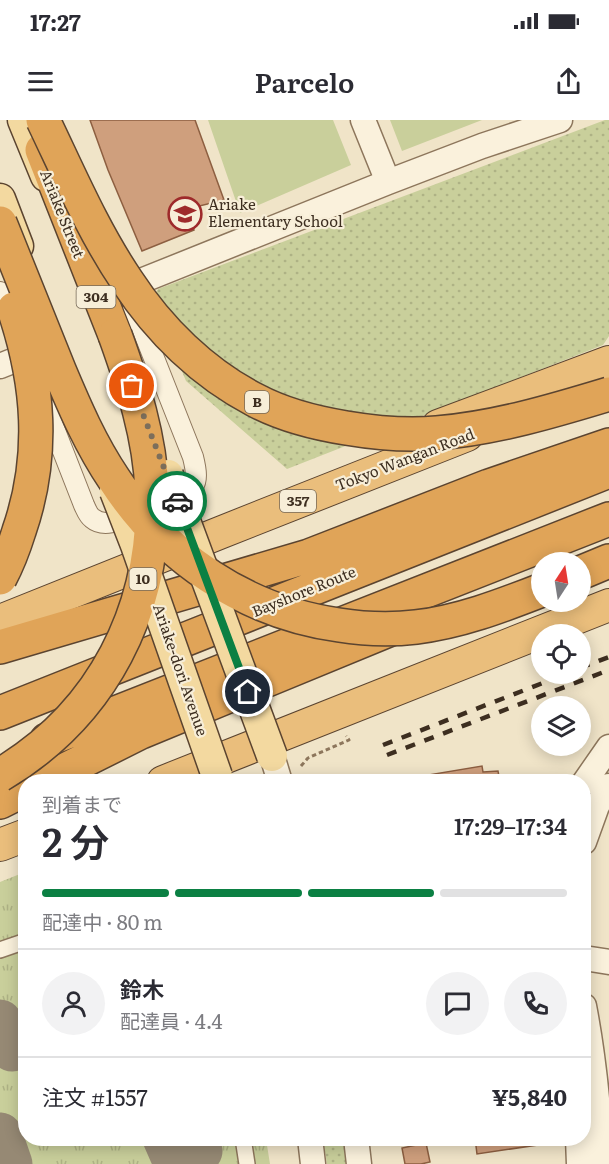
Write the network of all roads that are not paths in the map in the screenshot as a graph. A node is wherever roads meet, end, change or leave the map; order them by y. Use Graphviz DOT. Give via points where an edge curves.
graph roads {
  1 [pos="23,120"];
  2 [pos="30,120"];
  3 [pos="43,120"];
  4 [pos="49,120"];
  5 [pos="363,120"];
  6 [pos="560,120"];
  7 [pos="388,182"];
  8 [pos="0,200"];
  9 [pos="0,223"];
  10 [pos="0,267"];
  11 [pos="126,287"];
  12 [pos="0,292"];
  13 [pos="25,356"];
  14 [pos="609,362"];
  15 [pos="0,366"];
  16 [pos="609,379"];
  17 [pos="609,394"];
  18 [pos="609,445"];
  19 [pos="609,471"];
  20 [pos="609,519"];
  21 [pos="185,523"];
  22 [pos="609,540"];
  23 [pos="136,545"];
  24 [pos="579,552"];
  25 [pos="609,561"];
  26 [pos="591,568"];
  27 [pos="531,572"];
  28 [pos="0,578"];
  29 [pos="531,594"];
  30 [pos="0,601"];
  31 [pos="609,605"];
  32 [pos="0,621"];
  33 [pos="609,625"];
  34 [pos="591,632"];
  35 [pos="0,647"];
  36 [pos="527,657"];
  37 [pos="0,713"];
  38 [pos="609,747"];
  39 [pos="0,758"];
  40 [pos="286,762"];
  41 [pos="57,774"];
  42 [pos="183,774"];
  43 [pos="216,774"];
  44 [pos="241,774"];
  45 [pos="590,774"];
  46 [pos="0,775"];
  47 [pos="609,786"];
  48 [pos="18,793"];
  49 [pos="0,802"];
  50 [pos="591,823"];
  51 [pos="18,838"];
  52 [pos="0,845"];
  53 [pos="18,857"];
  54 [pos="0,864"];
  55 [pos="18,944"];
  56 [pos="0,950"];
  57 [pos="591,959"];
  58 [pos="609,962"];
  59 [pos="591,1048"];
  60 [pos="244,1146"];
  61 [pos="311,1146"];
  62 [pos="357,1146"];
  63 [pos="578,1146"];
  64 [pos="247,1164"];
  65 [pos="313,1164"];
  66 [pos="359,1164"];
  67 [pos="579,1164"];
  68 [pos="602,1164"];
  1 -- 21 [label="main road, Ariake Street / 304, bridge"];
  2 -- 46 [label="highway, 10, bridge" via="128,370 144,429 152,518 140,594 116,657 74,716 47,742"];
  3 -- 17 [label="highway, B, bridge" via="108,251 148,311 203,366 256,401 333,426 411,435 510,422"];
  4 -- 11 [label="street" via="85,184"];
  5 -- 7 [label="street"];
  6 -- 7 [label="street"];
  7 -- 11 [label="street"];
  8 -- 23 [label="main road, Ariake-dori Avenue, bridge"];
  9 -- 29 [label="highway, bridge" via="68,392 98,454 153,529 199,570 272,609 358,628 442,623"];
  10 -- 28 [label="highway, bridge" via="28,355 36,435 23,519"];
  11 -- 13 [label="street" via="193,457 196,478 187,492 117,521 100,522 91,517"];
  12 -- 13 [label="street"];
  13 -- 15 [label="street"];
  14 -- 21 [label="highway"];
  16 -- 32 [label="highway, Tokyo Wangan Road / 357"];
  18 -- 35 [label="highway" via="489,486 309,556"];
  19 -- 37 [label="highway, Bayshore Route"];
  20 -- 39 [label="highway"];
  21 -- 23 [label="highway, bridge"];
  21 -- 40 [label="main road, 304, bridge"];
  22 -- 24 [label="highway"];
  23 -- 30 [label="highway"];
  23 -- 43 [label="main road, Ariake-dori Avenue, bridge"];
  25 -- 26 [label="highway"];
  27 -- 41 [label="highway" via="141,732"];
  31 -- 42 [label="highway"];
  33 -- 34 [label="highway"];
  36 -- 40 [label="highway"];
  38 -- 45 [label="street"];
  40 -- 44 [label="highway"];
  47 -- 50 [label="street"];
  48 -- 49 [label="highway"];
  51 -- 52 [label="highway"];
  53 -- 54 [label="highway"];
  55 -- 56 [label="street"];
  57 -- 58 [label="street"];
  59 -- 68 [label="street"];
  60 -- 64 [label="street"];
  61 -- 65 [label="street"];
  62 -- 66 [label="street"];
  63 -- 67 [label="street"];
}
